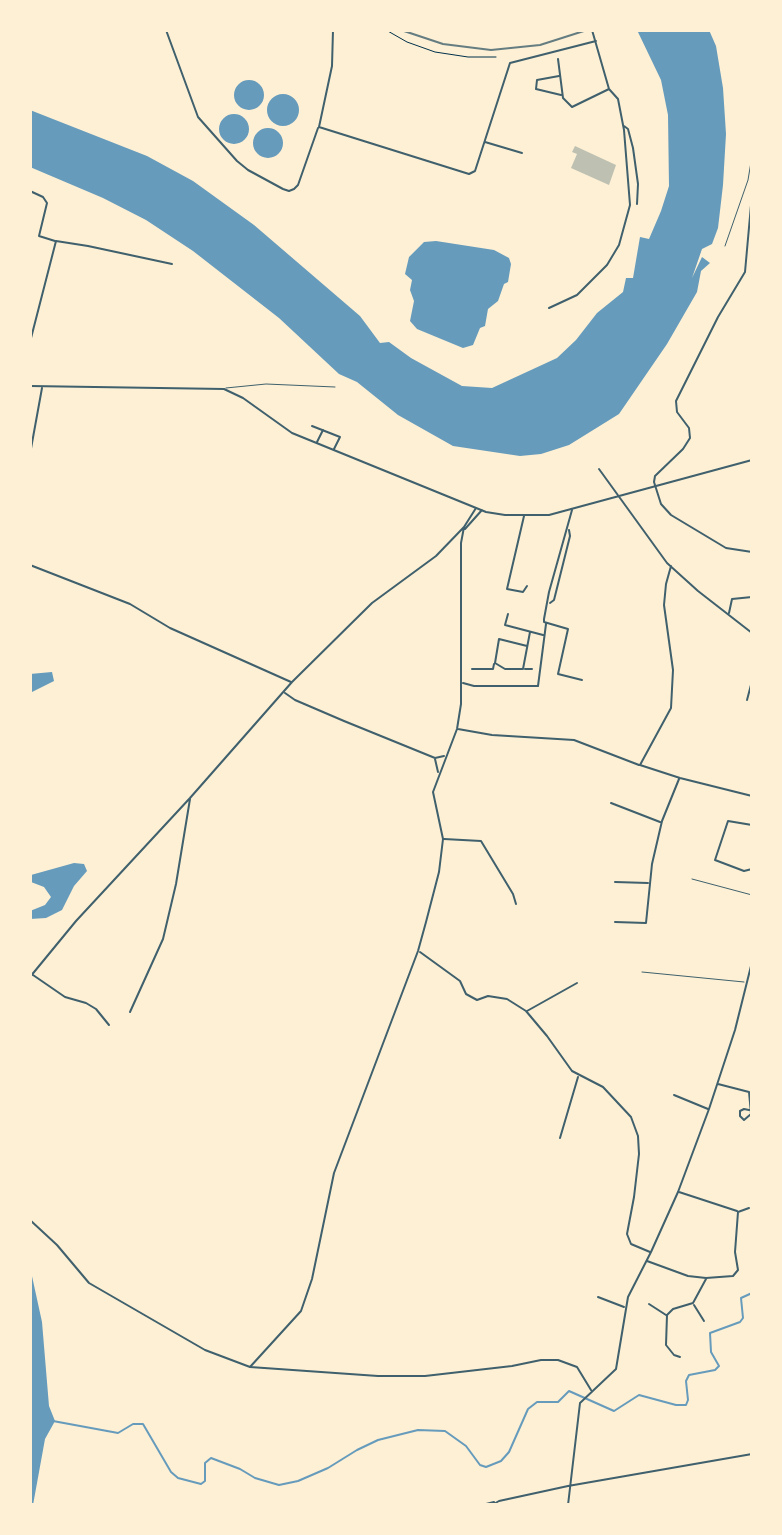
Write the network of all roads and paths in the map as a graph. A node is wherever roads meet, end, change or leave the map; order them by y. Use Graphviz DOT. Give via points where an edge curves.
graph roads {
  1 [pos="166,30"];
  2 [pos="333,30"];
  3 [pos="386,30"];
  4 [pos="592,30"];
  5 [pos="596,41"];
  6 [pos="496,57"];
  7 [pos="558,59"];
  8 [pos="560,76"];
  9 [pos="609,89"];
  10 [pos="562,95"];
  11 [pos="623,125"];
  12 [pos="319,127"];
  13 [pos="484,142"];
  14 [pos="522,153"];
  15 [pos="752,156"];
  16 [pos="30,191"];
  17 [pos="752,194"];
  18 [pos="637,204"];
  19 [pos="56,241"];
  20 [pos="725,246"];
  21 [pos="172,264"];
  22 [pos="549,308"];
  23 [pos="30,342"];
  24 [pos="30,386"];
  25 [pos="42,387"];
  26 [pos="335,387"];
  27 [pos="224,389"];
  28 [pos="312,426"];
  29 [pos="323,430"];
  30 [pos="317,443"];
  31 [pos="334,450"];
  32 [pos="30,454"];
  33 [pos="752,460"];
  34 [pos="599,469"];
  35 [pos="654,486"];
  36 [pos="620,496"];
  37 [pos="476,508"];
  38 [pos="572,509"];
  39 [pos="482,510"];
  40 [pos="524,516"];
  41 [pos="464,528"];
  42 [pos="569,529"];
  43 [pos="562,544"];
  44 [pos="568,545"];
  45 [pos="752,552"];
  46 [pos="30,565"];
  47 [pos="671,566"];
  48 [pos="527,586"];
  49 [pos="752,597"];
  50 [pos="547,604"];
  51 [pos="508,614"];
  52 [pos="728,614"];
  53 [pos="547,623"];
  54 [pos="530,632"];
  55 [pos="752,633"];
  56 [pos="544,635"];
  57 [pos="527,646"];
  58 [pos="495,663"];
  59 [pos="472,669"];
  60 [pos="523,669"];
  61 [pos="532,669"];
  62 [pos="582,680"];
  63 [pos="752,681"];
  64 [pos="292,682"];
  65 [pos="463,683"];
  66 [pos="284,692"];
  67 [pos="747,700"];
  68 [pos="457,729"];
  69 [pos="446,755"];
  70 [pos="435,758"];
  71 [pos="640,765"];
  72 [pos="438,774"];
  73 [pos="680,778"];
  74 [pos="752,796"];
  75 [pos="190,798"];
  76 [pos="611,803"];
  77 [pos="662,822"];
  78 [pos="752,825"];
  79 [pos="443,839"];
  80 [pos="752,869"];
  81 [pos="692,879"];
  82 [pos="615,882"];
  83 [pos="649,883"];
  84 [pos="752,895"];
  85 [pos="516,904"];
  86 [pos="615,922"];
  87 [pos="418,951"];
  88 [pos="752,962"];
  89 [pos="642,972"];
  90 [pos="31,975"];
  91 [pos="577,983"];
  92 [pos="747,983"];
  93 [pos="526,1011"];
  94 [pos="130,1012"];
  95 [pos="109,1025"];
  96 [pos="579,1076"];
  97 [pos="717,1084"];
  98 [pos="674,1095"];
  99 [pos="709,1109"];
  100 [pos="749,1110"];
  101 [pos="560,1138"];
  102 [pos="678,1192"];
  103 [pos="749,1208"];
  104 [pos="738,1212"];
  105 [pos="30,1220"];
  106 [pos="651,1252"];
  107 [pos="646,1261"];
  108 [pos="706,1278"];
  109 [pos="598,1297"];
  110 [pos="693,1303"];
  111 [pos="649,1304"];
  112 [pos="625,1307"];
  113 [pos="667,1315"];
  114 [pos="704,1321"];
  115 [pos="680,1357"];
  116 [pos="250,1367"];
  117 [pos="589,1392"];
  118 [pos="752,1454"];
  119 [pos="568,1486"];
  120 [pos="494,1504"];
  121 [pos="482,1505"];
  122 [pos="568,1505"];
  1 -- 12 [label="street" via="198,117 248,170 283,189 294,189"];
  2 -- 12 [label="street" via="328,94"];
  3 -- 6 [label="path" via="435,52"];
  4 -- 5 [label="street"];
  5 -- 9 [label="street"];
  5 -- 13 [label="street" via="510,63"];
  7 -- 8 [label="street"];
  8 -- 10 [label="street"];
  8 -- 10 [label="street" via="537,80 536,89"];
  9 -- 10 [label="street" via="572,107"];
  9 -- 11 [label="street" via="618,99"];
  11 -- 18 [label="street" via="633,148"];
  11 -- 22 [label="street" via="630,205 619,245 590,285"];
  12 -- 13 [label="street" via="469,174 475,171"];
  13 -- 14 [label="street"];
  15 -- 20 [label="lane"];
  16 -- 19 [label="street" via="47,203 39,236"];
  17 -- 35 [label="street" via="745,272 676,401 690,438 655,476"];
  19 -- 21 [label="street"];
  19 -- 23 [label="street"];
  24 -- 25 [label="street"];
  25 -- 27 [label="street"];
  25 -- 32 [label="street"];
  26 -- 27 [label="lane" via="266,384"];
  27 -- 30 [label="street"];
  28 -- 29 [label="street"];
  29 -- 30 [label="street"];
  29 -- 31 [label="street" via="340,437"];
  30 -- 31 [label="street"];
  31 -- 37 [label="street"];
  33 -- 35 [label="street"];
  34 -- 36 [label="street"];
  35 -- 36 [label="street"];
  35 -- 45 [label="street" via="671,515 726,548"];
  36 -- 38 [label="street"];
  36 -- 47 [label="street"];
  37 -- 39 [label="street"];
  37 -- 41 [label="street"];
  38 -- 40 [label="street"];
  38 -- 42 [label="street"];
  39 -- 40 [label="street"];
  39 -- 41 [label="street"];
  40 -- 48 [label="street" via="507,589 523,592"];
  41 -- 64 [label="street" via="436,556 372,603"];
  41 -- 65 [label="street"];
  42 -- 43 [label="street"];
  42 -- 44 [label="street"];
  43 -- 44 [label="street"];
  43 -- 50 [label="street"];
  44 -- 50 [label="street" via="554,600"];
  46 -- 64 [label="street" via="130,604 170,628"];
  47 -- 52 [label="street"];
  47 -- 71 [label="street" via="664,605 674,677 671,708"];
  49 -- 52 [label="street" via="732,599"];
  50 -- 53 [label="street"];
  51 -- 54 [label="street" via="505,625"];
  52 -- 55 [label="street"];
  53 -- 56 [label="street"];
  53 -- 62 [label="street" via="568,629 558,674"];
  54 -- 56 [label="street"];
  54 -- 57 [label="street"];
  56 -- 65 [label="street" via="538,686"];
  57 -- 58 [label="street" via="499,639"];
  57 -- 60 [label="street"];
  58 -- 59 [label="street" via="493,669"];
  58 -- 60 [label="street"];
  60 -- 61 [label="street"];
  63 -- 67 [label="street"];
  64 -- 66 [label="street"];
  65 -- 68 [label="street"];
  66 -- 70 [label="street"];
  66 -- 75 [label="street"];
  68 -- 69 [label="street"];
  68 -- 71 [label="street" via="574,740"];
  69 -- 70 [label="street"];
  69 -- 72 [label="street"];
  70 -- 72 [label="street"];
  71 -- 73 [label="street"];
  72 -- 79 [label="street" via="433,799"];
  73 -- 74 [label="street"];
  73 -- 77 [label="street"];
  75 -- 90 [label="street"];
  75 -- 94 [label="street" via="163,939"];
  76 -- 77 [label="street"];
  77 -- 83 [label="street"];
  78 -- 80 [label="street" via="728,821 715,860"];
  79 -- 85 [label="street" via="483,843"];
  79 -- 87 [label="street"];
  81 -- 84 [label="lane"];
  82 -- 83 [label="street"];
  83 -- 86 [label="street" via="646,923"];
  87 -- 93 [label="street" via="460,981 466,994 477,1000 507,999"];
  87 -- 116 [label="street" via="334,1173 301,1311"];
  88 -- 92 [label="street"];
  89 -- 92 [label="lane"];
  90 -- 95 [label="street" via="96,1009"];
  91 -- 93 [label="street"];
  92 -- 97 [label="street"];
  93 -- 96 [label="street"];
  96 -- 101 [label="street"];
  96 -- 106 [label="street" via="603,1087 634,1123 639,1154 627,1234 631,1244"];
  97 -- 99 [label="street"];
  97 -- 100 [label="street" via="749,1092"];
  98 -- 99 [label="street"];
  99 -- 102 [label="street"];
  102 -- 104 [label="street"];
  102 -- 106 [label="street"];
  103 -- 104 [label="street"];
  104 -- 108 [label="street" via="737,1273"];
  105 -- 116 [label="street" via="89,1283 205,1350"];
  106 -- 107 [label="street"];
  107 -- 108 [label="street"];
  107 -- 112 [label="street"];
  108 -- 110 [label="street"];
  109 -- 112 [label="street"];
  110 -- 113 [label="street"];
  110 -- 114 [label="street"];
  111 -- 113 [label="street"];
  112 -- 117 [label="street" via="616,1369"];
  113 -- 115 [label="street" via="666,1345"];
  116 -- 117 [label="street" via="425,1376 558,1360 580,1369"];
  117 -- 119 [label="street" via="579,1407"];
  118 -- 119 [label="street"];
  119 -- 120 [label="street"];
  119 -- 122 [label="street"];
  120 -- 121 [label="street"];
}
